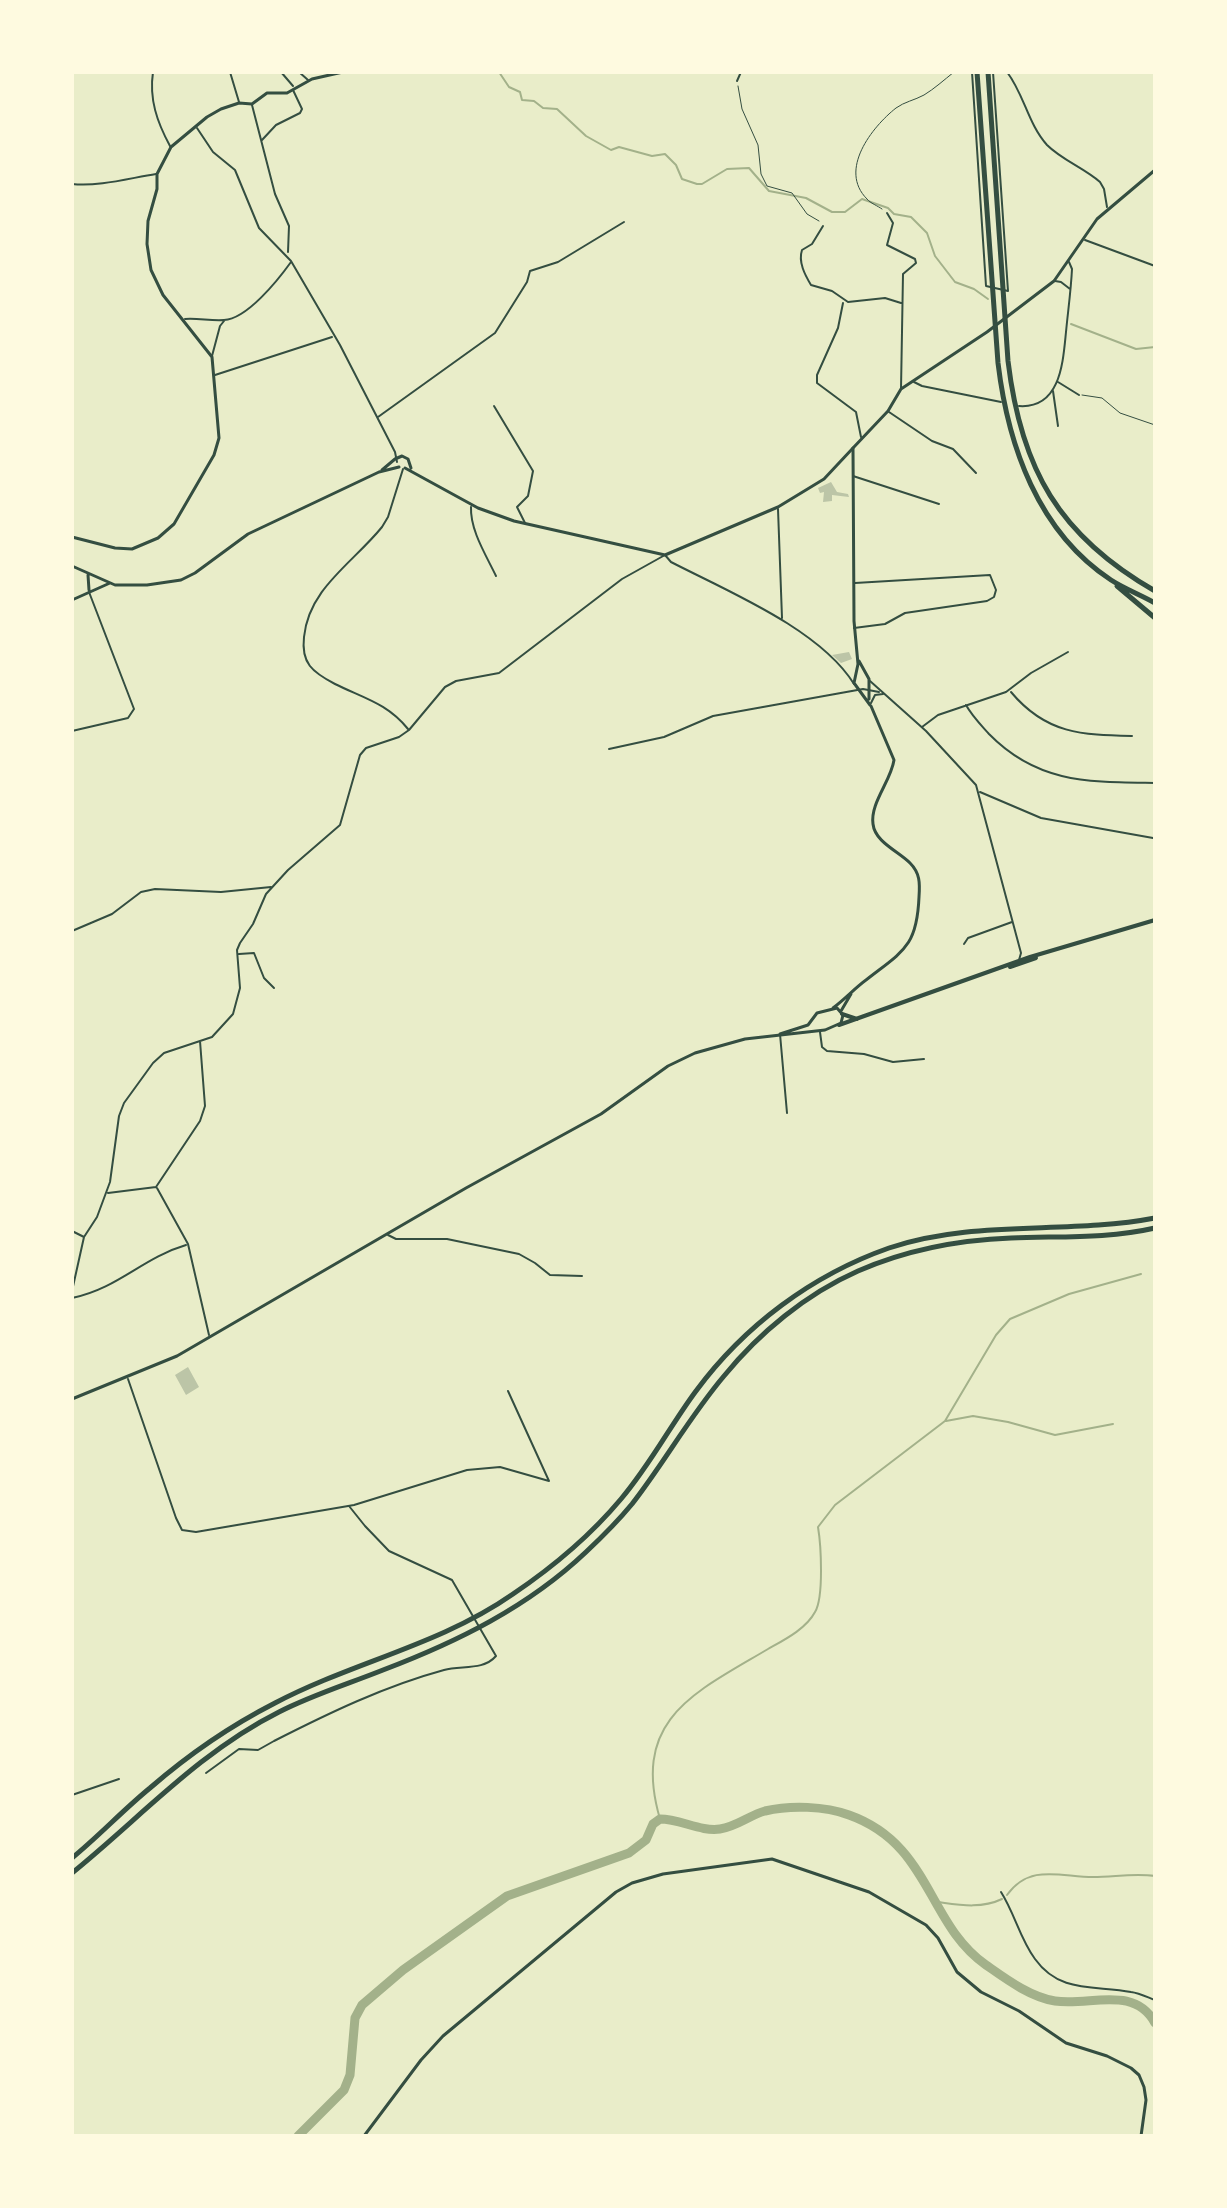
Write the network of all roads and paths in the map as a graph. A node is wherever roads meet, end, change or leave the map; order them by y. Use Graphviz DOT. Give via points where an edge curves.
graph roads {
  1 [pos="153,72"];
  2 [pos="230,72"];
  3 [pos="281,72"];
  4 [pos="299,72"];
  5 [pos="343,72"];
  6 [pos="741,72"];
  7 [pos="954,72"];
  8 [pos="975,72"];
  9 [pos="990,72"];
  10 [pos="1007,72"];
  11 [pos="308,81"];
  12 [pos="737,81"];
  13 [pos="294,90"];
  14 [pos="239,103"];
  15 [pos="252,104"];
  16 [pos="196,127"];
  17 [pos="261,140"];
  18 [pos="171,147"];
  19 [pos="1155,170"];
  20 [pos="157,174"];
  21 [pos="72,184"];
  22 [pos="1108,209"];
  23 [pos="887,213"];
  24 [pos="624,222"];
  25 [pos="823,226"];
  26 [pos="1083,240"];
  27 [pos="287,255"];
  28 [pos="291,261"];
  29 [pos="1069,262"];
  30 [pos="1155,266"];
  31 [pos="1054,281"];
  32 [pos="1071,290"];
  33 [pos="843,301"];
  34 [pos="902,303"];
  35 [pos="184,320"];
  36 [pos="225,320"];
  37 [pos="334,336"];
  38 [pos="212,357"];
  39 [pos="215,375"];
  40 [pos="913,381"];
  41 [pos="1057,381"];
  42 [pos="901,389"];
  43 [pos="1052,390"];
  44 [pos="1079,395"];
  45 [pos="494,406"];
  46 [pos="888,411"];
  47 [pos="377,418"];
  48 [pos="1155,425"];
  49 [pos="1058,426"];
  50 [pos="861,437"];
  51 [pos="853,448"];
  52 [pos="408,461"];
  53 [pos="399,462"];
  54 [pos="413,471"];
  55 [pos="379,472"];
  56 [pos="976,473"];
  57 [pos="852,476"];
  58 [pos="939,504"];
  59 [pos="471,505"];
  60 [pos="778,507"];
  61 [pos="525,524"];
  62 [pos="72,537"];
  63 [pos="665,555"];
  64 [pos="72,566"];
  65 [pos="88,575"];
  66 [pos="496,576"];
  67 [pos="1111,580"];
  68 [pos="110,583"];
  69 [pos="853,583"];
  70 [pos="1153,589"];
  71 [pos="89,592"];
  72 [pos="72,600"];
  73 [pos="1155,603"];
  74 [pos="1155,618"];
  75 [pos="782,620"];
  76 [pos="854,628"];
  77 [pos="1068,652"];
  78 [pos="857,654"];
  79 [pos="867,677"];
  80 [pos="856,686"];
  81 [pos="1010,690"];
  82 [pos="884,695"];
  83 [pos="866,697"];
  84 [pos="870,705"];
  85 [pos="966,705"];
  86 [pos="922,727"];
  87 [pos="409,730"];
  88 [pos="72,731"];
  89 [pos="1132,736"];
  90 [pos="609,749"];
  91 [pos="1155,783"];
  92 [pos="978,791"];
  93 [pos="1153,838"];
  94 [pos="273,886"];
  95 [pos="1155,920"];
  96 [pos="1012,922"];
  97 [pos="72,931"];
  98 [pos="964,944"];
  99 [pos="1021,953"];
  100 [pos="237,954"];
  101 [pos="1038,956"];
  102 [pos="1030,957"];
  103 [pos="1017,962"];
  104 [pos="1004,968"];
  105 [pos="274,988"];
  106 [pos="853,991"];
  107 [pos="833,1008"];
  108 [pos="842,1013"];
  109 [pos="857,1019"];
  110 [pos="813,1021"];
  111 [pos="839,1025"];
  112 [pos="819,1030"];
  113 [pos="780,1034"];
  114 [pos="200,1041"];
  115 [pos="924,1059"];
  116 [pos="787,1113"];
  117 [pos="156,1187"];
  118 [pos="106,1193"];
  119 [pos="1155,1218"];
  120 [pos="1155,1228"];
  121 [pos="72,1231"];
  122 [pos="387,1234"];
  123 [pos="84,1237"];
  124 [pos="188,1244"];
  125 [pos="582,1276"];
  126 [pos="72,1291"];
  127 [pos="72,1298"];
  128 [pos="209,1337"];
  129 [pos="127,1378"];
  130 [pos="508,1391"];
  131 [pos="72,1399"];
  132 [pos="349,1506"];
  133 [pos="206,1773"];
  134 [pos="119,1779"];
  135 [pos="72,1795"];
  136 [pos="72,1858"];
  137 [pos="72,1873"];
  138 [pos="1001,1892"];
  139 [pos="1155,2000"];
  140 [pos="364,2136"];
  141 [pos="1141,2136"];
  1 -- 18 [label="street" via="151,96"];
  2 -- 14 [label="street"];
  3 -- 13 [label="street"];
  4 -- 11 [label="street"];
  5 -- 11 [label="street"];
  6 -- 12 [label="street"];
  7 -- 23 [label="path" via="887,116 858,154 862,191"];
  8 -- 9 [label="street" via="986,286 1008,291"];
  8 -- 67 [label="highway" via="1002,401 1014,445 1054,524"];
  9 -- 70 [label="highway" via="1012,399 1023,442 1063,515 1116,567"];
  10 -- 22 [label="street" via="1046,144 1100,182"];
  11 -- 13 [label="street"];
  12 -- 25 [label="path" via="767,186 792,193"];
  13 -- 15 [label="street" via="267,93"];
  13 -- 17 [label="street" via="300,113"];
  14 -- 15 [label="street"];
  14 -- 16 [label="street" via="209,115"];
  15 -- 17 [label="street"];
  16 -- 18 [label="street"];
  16 -- 27 [label="street" via="239,177 259,228"];
  17 -- 27 [label="street" via="289,226"];
  18 -- 20 [label="street"];
  19 -- 22 [label="street"];
  20 -- 21 [label="street"];
  20 -- 35 [label="street" via="148,221 151,270"];
  22 -- 26 [label="street"];
  23 -- 34 [label="street" via="893,223 887,245 916,263 903,274"];
  24 -- 47 [label="street" via="558,262 530,271 495,333"];
  25 -- 33 [label="street" via="802,250 803,269 811,285 832,291"];
  26 -- 29 [label="street"];
  26 -- 30 [label="street"];
  27 -- 28 [label="street"];
  28 -- 36 [label="street" via="253,305"];
  28 -- 37 [label="street"];
  29 -- 31 [label="street"];
  29 -- 32 [label="street"];
  31 -- 32 [label="street"];
  31 -- 40 [label="street"];
  32 -- 41 [label="street"];
  33 -- 34 [label="street" via="885,298"];
  33 -- 50 [label="street" via="817,383 856,412"];
  34 -- 42 [label="street"];
  35 -- 36 [label="street"];
  35 -- 38 [label="street"];
  36 -- 38 [label="street"];
  37 -- 39 [label="street"];
  37 -- 47 [label="street"];
  38 -- 39 [label="street"];
  39 -- 62 [label="street" via="219,438 174,524 132,549"];
  40 -- 42 [label="street"];
  40 -- 43 [label="street" via="1023,407"];
  41 -- 43 [label="street"];
  41 -- 44 [label="street"];
  42 -- 46 [label="street"];
  43 -- 49 [label="street"];
  44 -- 48 [label="lane" via="1102,398 1120,413"];
  45 -- 61 [label="street" via="533,471 528,496 517,507"];
  46 -- 50 [label="street"];
  46 -- 56 [label="street" via="953,449"];
  47 -- 53 [label="street"];
  50 -- 51 [label="street"];
  51 -- 57 [label="street"];
  51 -- 60 [label="street" via="824,479"];
  52 -- 53 [label="street"];
  52 -- 53 [label="street"];
  52 -- 54 [label="street"];
  53 -- 54 [label="street"];
  53 -- 55 [label="street"];
  53 -- 55 [label="street"];
  53 -- 87 [label="street" via="388,517 313,602 302,650 307,665 368,697"];
  54 -- 59 [label="street"];
  55 -- 68 [label="street" via="248,534 181,580"];
  57 -- 58 [label="street"];
  57 -- 69 [label="street"];
  59 -- 61 [label="street"];
  59 -- 66 [label="street" via="480,543"];
  60 -- 63 [label="street"];
  60 -- 75 [label="street"];
  61 -- 63 [label="street"];
  63 -- 75 [label="street"];
  63 -- 87 [label="street" via="622,579 499,673 445,687"];
  64 -- 65 [label="street"];
  65 -- 68 [label="street"];
  65 -- 71 [label="street"];
  67 -- 73 [label="highway"];
  67 -- 74 [label="highway"];
  68 -- 71 [label="street"];
  69 -- 76 [label="street"];
  69 -- 76 [label="street" via="990,575 996,590 987,601 905,613 885,624"];
  71 -- 72 [label="street"];
  71 -- 88 [label="street" via="134,709 128,718"];
  75 -- 80 [label="street"];
  76 -- 78 [label="street"];
  77 -- 81 [label="street"];
  78 -- 79 [label="street"];
  78 -- 80 [label="street"];
  79 -- 80 [label="street"];
  79 -- 80 [label="street" via="861,674"];
  79 -- 82 [label="street"];
  80 -- 82 [label="street"];
  80 -- 83 [label="street"];
  80 -- 83 [label="street"];
  80 -- 84 [label="street"];
  80 -- 90 [label="street" via="713,716 664,737"];
  81 -- 85 [label="street"];
  81 -- 89 [label="street" via="1038,717 1069,732"];
  82 -- 84 [label="street" via="875,695"];
  82 -- 86 [label="street"];
  83 -- 84 [label="street"];
  84 -- 106 [label="street" via="894,760 872,821 874,832 918,872 920,885 914,935 904,951"];
  85 -- 86 [label="street"];
  85 -- 91 [label="street" via="1001,746 1039,770 1079,781"];
  86 -- 92 [label="street"];
  87 -- 94 [label="street" via="366,748 340,825"];
  92 -- 93 [label="street" via="1041,818"];
  92 -- 96 [label="street"];
  94 -- 97 [label="street" via="141,892 112,914"];
  94 -- 100 [label="street"];
  95 -- 101 [label="main road"];
  96 -- 98 [label="street"];
  96 -- 99 [label="street"];
  99 -- 102 [label="street"];
  99 -- 103 [label="street"];
  100 -- 105 [label="street" via="254,953"];
  100 -- 114 [label="street" via="240,988 233,1014 212,1037"];
  101 -- 102 [label="main road"];
  101 -- 104 [label="main road"];
  102 -- 103 [label="main road"];
  103 -- 104 [label="main road"];
  104 -- 109 [label="main road"];
  106 -- 107 [label="street"];
  106 -- 108 [label="street"];
  107 -- 108 [label="street"];
  107 -- 110 [label="street" via="817,1013"];
  108 -- 109 [label="main road"];
  108 -- 111 [label="street"];
  109 -- 111 [label="main road"];
  110 -- 112 [label="street"];
  110 -- 113 [label="street"];
  111 -- 112 [label="street"];
  112 -- 113 [label="street"];
  112 -- 115 [label="street" via="827,1051 893,1062"];
  113 -- 116 [label="street"];
  113 -- 122 [label="street" via="695,1053 668,1066 601,1114"];
  114 -- 117 [label="street" via="205,1106"];
  114 -- 118 [label="street" via="164,1053 124,1103"];
  117 -- 118 [label="street"];
  117 -- 124 [label="street"];
  118 -- 123 [label="street"];
  119 -- 136 [label="highway" via="932,1236 826,1277 783,1304 733,1347 695,1392 625,1495 551,1567 484,1614 308,1687 235,1726 149,1788"];
  120 -- 137 [label="highway" via="946,1244 889,1258 828,1287 744,1353 630,1506 540,1589 460,1638 313,1695 250,1728 197,1764"];
  121 -- 123 [label="street"];
  122 -- 125 [label="street" via="396,1239 447,1239 519,1254 550,1275"];
  122 -- 128 [label="street"];
  123 -- 126 [label="street"];
  124 -- 127 [label="street" via="163,1253 120,1281"];
  124 -- 128 [label="street"];
  128 -- 129 [label="street"];
  129 -- 131 [label="street"];
  129 -- 132 [label="street" via="182,1530"];
  130 -- 132 [label="street" via="549,1481 500,1467 467,1470"];
  132 -- 133 [label="street" via="389,1551 452,1580 496,1656 491,1662 447,1669 355,1702 264,1748 239,1749"];
  134 -- 135 [label="street"];
  138 -- 139 [label="street" via="1036,1961 1055,1977 1070,1986 1134,1992"];
  140 -- 141 [label="street" via="443,2036 616,1892 663,1874 772,1859 880,1897 926,1925 967,1982 1066,2043 1131,2068 1139,2075 1146,2100"];
}
